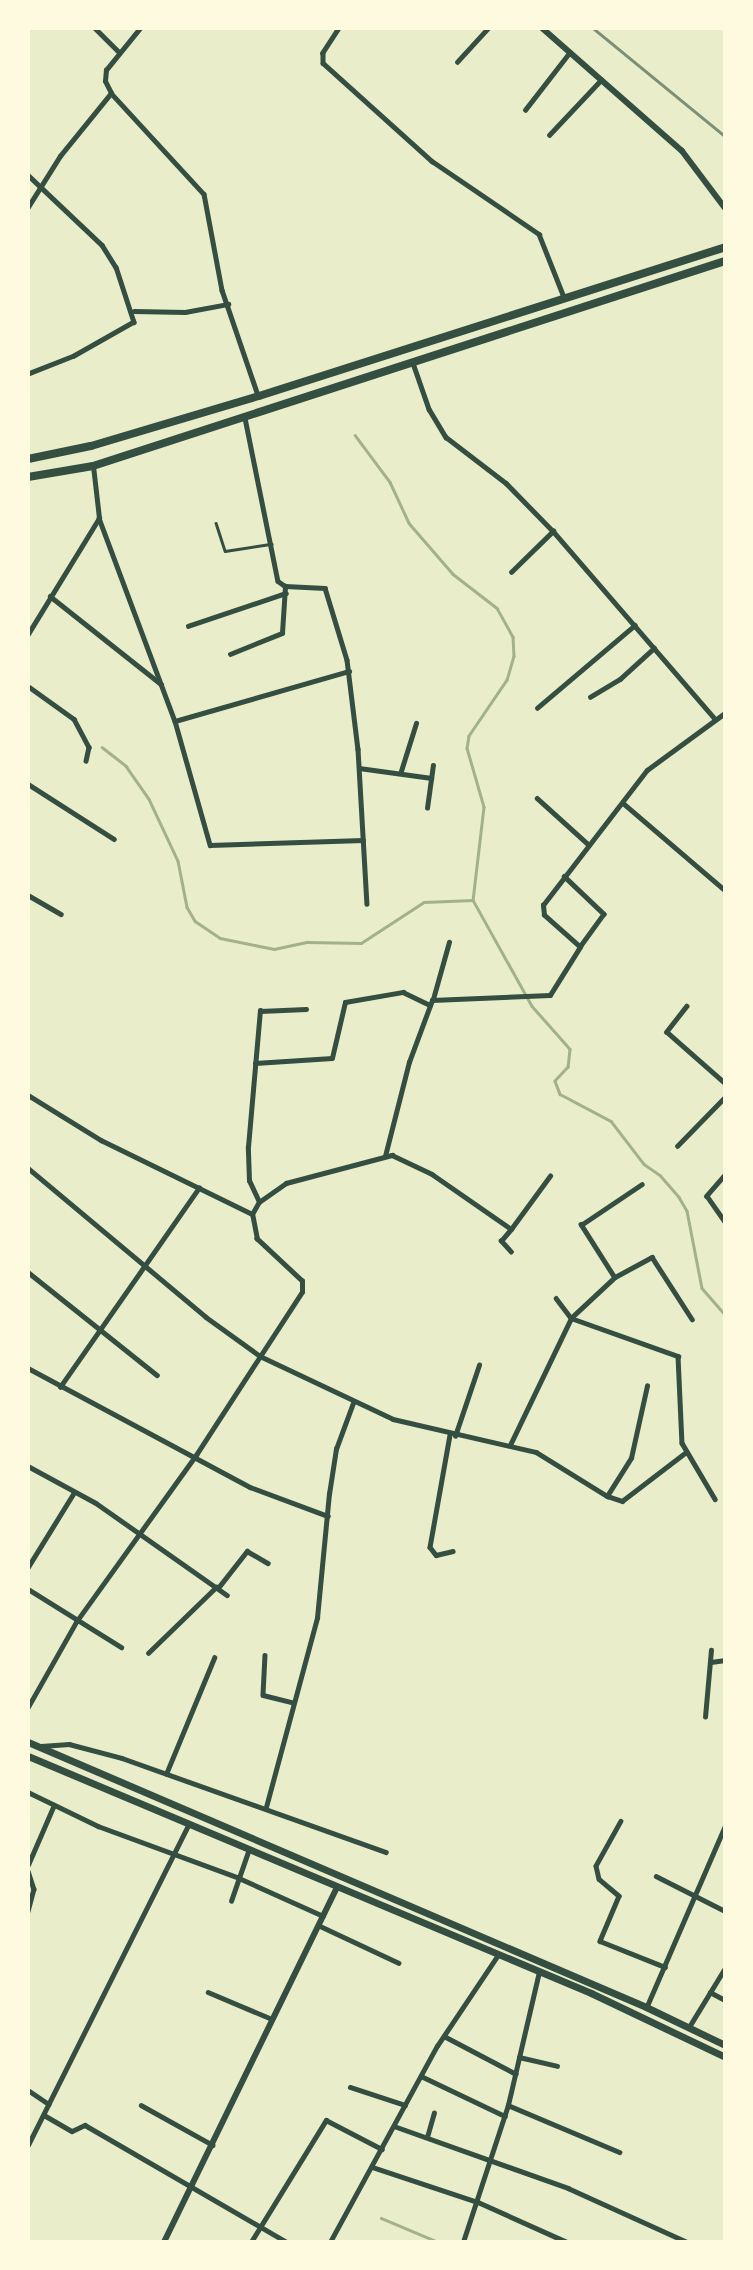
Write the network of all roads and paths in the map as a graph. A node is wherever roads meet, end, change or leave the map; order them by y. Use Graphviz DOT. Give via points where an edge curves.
graph roads {
  1 [pos="95,28"];
  2 [pos="140,28"];
  3 [pos="339,28"];
  4 [pos="488,28"];
  5 [pos="542,28"];
  6 [pos="120,52"];
  7 [pos="570,52"];
  8 [pos="457,62"];
  9 [pos="601,79"];
  10 [pos="111,93"];
  11 [pos="526,110"];
  12 [pos="549,135"];
  13 [pos="28,175"];
  14 [pos="41,186"];
  15 [pos="28,207"];
  16 [pos="725,208"];
  17 [pos="725,247"];
  18 [pos="725,261"];
  19 [pos="565,298"];
  20 [pos="228,304"];
  21 [pos="134,311"];
  22 [pos="413,363"];
  23 [pos="28,374"];
  24 [pos="259,396"];
  25 [pos="245,418"];
  26 [pos="28,459"];
  27 [pos="93,467"];
  28 [pos="28,477"];
  29 [pos="99,518"];
  30 [pos="216,523"];
  31 [pos="553,531"];
  32 [pos="271,544"];
  33 [pos="510,572"];
  34 [pos="285,586"];
  35 [pos="286,593"];
  36 [pos="50,596"];
  37 [pos="635,625"];
  38 [pos="188,626"];
  39 [pos="28,634"];
  40 [pos="654,648"];
  41 [pos="230,654"];
  42 [pos="349,671"];
  43 [pos="161,684"];
  44 [pos="28,686"];
  45 [pos="590,697"];
  46 [pos="537,708"];
  47 [pos="725,713"];
  48 [pos="715,719"];
  49 [pos="175,721"];
  50 [pos="416,723"];
  51 [pos="86,761"];
  52 [pos="433,765"];
  53 [pos="359,768"];
  54 [pos="401,771"];
  55 [pos="431,778"];
  56 [pos="28,784"];
  57 [pos="537,798"];
  58 [pos="623,803"];
  59 [pos="428,808"];
  60 [pos="114,839"];
  61 [pos="363,840"];
  62 [pos="589,845"];
  63 [pos="564,876"];
  64 [pos="725,890"];
  65 [pos="28,894"];
  66 [pos="367,904"];
  67 [pos="61,914"];
  68 [pos="449,942"];
  69 [pos="580,947"];
  70 [pos="431,1002"];
  71 [pos="687,1006"];
  72 [pos="306,1009"];
  73 [pos="255,1063"];
  74 [pos="725,1083"];
  75 [pos="28,1095"];
  76 [pos="725,1097"];
  77 [pos="677,1146"];
  78 [pos="385,1156"];
  79 [pos="28,1168"];
  80 [pos="725,1175"];
  81 [pos="550,1176"];
  82 [pos="642,1184"];
  83 [pos="199,1188"];
  84 [pos="259,1202"];
  85 [pos="252,1214"];
  86 [pos="725,1222"];
  87 [pos="512,1229"];
  88 [pos="511,1252"];
  89 [pos="146,1266"];
  90 [pos="28,1272"];
  91 [pos="614,1277"];
  92 [pos="556,1298"];
  93 [pos="571,1318"];
  94 [pos="692,1319"];
  95 [pos="99,1328"];
  96 [pos="260,1356"];
  97 [pos="479,1365"];
  98 [pos="28,1368"];
  99 [pos="157,1375"];
  100 [pos="647,1386"];
  101 [pos="60,1387"];
  102 [pos="353,1403"];
  103 [pos="453,1435"];
  104 [pos="510,1445"];
  105 [pos="686,1452"];
  106 [pos="197,1455"];
  107 [pos="28,1466"];
  108 [pos="73,1494"];
  109 [pos="607,1496"];
  110 [pos="715,1499"];
  111 [pos="328,1516"];
  112 [pos="140,1532"];
  113 [pos="453,1551"];
  114 [pos="268,1563"];
  115 [pos="28,1567"];
  116 [pos="217,1588"];
  117 [pos="28,1589"];
  118 [pos="227,1595"];
  119 [pos="76,1622"];
  120 [pos="121,1647"];
  121 [pos="711,1650"];
  122 [pos="148,1653"];
  123 [pos="265,1655"];
  124 [pos="214,1658"];
  125 [pos="725,1660"];
  126 [pos="711,1662"];
  127 [pos="292,1702"];
  128 [pos="28,1707"];
  129 [pos="705,1717"];
  130 [pos="28,1742"];
  131 [pos="37,1747"];
  132 [pos="28,1756"];
  133 [pos="166,1774"];
  134 [pos="28,1792"];
  135 [pos="54,1805"];
  136 [pos="266,1807"];
  137 [pos="621,1821"];
  138 [pos="188,1825"];
  139 [pos="725,1826"];
  140 [pos="249,1849"];
  141 [pos="283,1851"];
  142 [pos="386,1852"];
  143 [pos="176,1853"];
  144 [pos="279,1862"];
  145 [pos="28,1865"];
  146 [pos="28,1871"];
  147 [pos="656,1876"];
  148 [pos="239,1878"];
  149 [pos="337,1887"];
  150 [pos="696,1896"];
  151 [pos="231,1901"];
  152 [pos="28,1910"];
  153 [pos="725,1911"];
  154 [pos="323,1916"];
  155 [pos="318,1925"];
  156 [pos="499,1954"];
  157 [pos="399,1964"];
  158 [pos="665,1967"];
  159 [pos="725,1968"];
  160 [pos="539,1972"];
  161 [pos="208,1992"];
  162 [pos="710,1992"];
  163 [pos="725,2000"];
  164 [pos="646,2007"];
  165 [pos="642,2017"];
  166 [pos="272,2019"];
  167 [pos="689,2028"];
  168 [pos="444,2036"];
  169 [pos="725,2045"];
  170 [pos="519,2057"];
  171 [pos="725,2057"];
  172 [pos="557,2066"];
  173 [pos="516,2074"];
  174 [pos="421,2076"];
  175 [pos="349,2087"];
  176 [pos="28,2090"];
  177 [pos="49,2104"];
  178 [pos="141,2105"];
  179 [pos="405,2105"];
  180 [pos="508,2105"];
  181 [pos="434,2113"];
  182 [pos="44,2115"];
  183 [pos="505,2116"];
  184 [pos="394,2126"];
  185 [pos="427,2137"];
  186 [pos="28,2145"];
  187 [pos="213,2145"];
  188 [pos="382,2149"];
  189 [pos="619,2152"];
  190 [pos="492,2159"];
  191 [pos="372,2167"];
  192 [pos="193,2187"];
  193 [pos="478,2202"];
  194 [pos="260,2227"];
  195 [pos="464,2240"];
  196 [pos="164,2242"];
  197 [pos="251,2242"];
  198 [pos="287,2242"];
  199 [pos="330,2242"];
  200 [pos="472,2242"];
  201 [pos="566,2242"];
  202 [pos="688,2242"];
  1 -- 6 [label="street"];
  2 -- 6 [label="street"];
  3 -- 19 [label="street" via="323,53 323,63 432,161 539,234"];
  4 -- 8 [label="street"];
  5 -- 7 [label="street"];
  6 -- 10 [label="street" via="104,76"];
  7 -- 9 [label="street"];
  7 -- 11 [label="street"];
  9 -- 12 [label="street"];
  9 -- 16 [label="street" via="682,151"];
  10 -- 14 [label="street"];
  10 -- 20 [label="street" via="204,194"];
  13 -- 14 [label="street"];
  14 -- 15 [label="street"];
  14 -- 21 [label="street" via="102,245"];
  17 -- 19 [label="highway"];
  18 -- 22 [label="highway"];
  19 -- 24 [label="highway"];
  20 -- 21 [label="street" via="185,312"];
  20 -- 24 [label="street"];
  21 -- 23 [label="street" via="132,326"];
  22 -- 25 [label="highway"];
  22 -- 31 [label="street" via="429,409 446,437 506,483"];
  24 -- 26 [label="highway" via="90,446"];
  25 -- 27 [label="highway"];
  25 -- 32 [label="street"];
  27 -- 28 [label="highway"];
  27 -- 29 [label="street"];
  29 -- 36 [label="street"];
  29 -- 43 [label="street"];
  30 -- 32 [label="lane" via="225,551"];
  31 -- 33 [label="street"];
  31 -- 37 [label="street"];
  32 -- 34 [label="street" via="278,581"];
  34 -- 35 [label="street"];
  34 -- 42 [label="street" via="325,588"];
  35 -- 38 [label="street"];
  35 -- 41 [label="street" via="282,633"];
  36 -- 39 [label="street"];
  36 -- 43 [label="street"];
  37 -- 40 [label="street"];
  37 -- 46 [label="street"];
  40 -- 45 [label="street" via="620,679"];
  40 -- 48 [label="street"];
  42 -- 49 [label="street"];
  42 -- 53 [label="street"];
  43 -- 49 [label="street"];
  44 -- 51 [label="street" via="74,719 89,747"];
  47 -- 48 [label="street"];
  48 -- 58 [label="street" via="659,759"];
  49 -- 61 [label="street" via="210,845"];
  50 -- 54 [label="street"];
  52 -- 55 [label="street"];
  53 -- 54 [label="street"];
  53 -- 61 [label="street"];
  54 -- 55 [label="street"];
  55 -- 59 [label="street"];
  56 -- 60 [label="street"];
  57 -- 62 [label="street"];
  58 -- 62 [label="street"];
  58 -- 64 [label="street"];
  61 -- 66 [label="street"];
  62 -- 63 [label="street"];
  63 -- 69 [label="street" via="542,910"];
  63 -- 69 [label="street" via="604,914"];
  65 -- 67 [label="street"];
  68 -- 70 [label="street"];
  69 -- 70 [label="street" via="550,995"];
  70 -- 73 [label="street" via="403,992 345,1002 332,1058"];
  70 -- 78 [label="street"];
  71 -- 74 [label="street" via="667,1032"];
  72 -- 73 [label="street" via="260,1011"];
  73 -- 84 [label="street" via="248,1158 249,1181"];
  75 -- 83 [label="street" via="101,1140"];
  76 -- 77 [label="street"];
  78 -- 84 [label="street" via="286,1183"];
  78 -- 87 [label="street" via="400,1157 432,1174"];
  79 -- 89 [label="street"];
  80 -- 86 [label="street" via="707,1196"];
  81 -- 87 [label="street"];
  82 -- 91 [label="street" via="581,1225"];
  83 -- 85 [label="street"];
  83 -- 89 [label="street"];
  84 -- 85 [label="street"];
  85 -- 96 [label="street" via="264,1250 303,1285"];
  87 -- 88 [label="street" via="501,1241"];
  89 -- 95 [label="street"];
  89 -- 96 [label="street"];
  90 -- 95 [label="street"];
  91 -- 93 [label="street"];
  91 -- 94 [label="street" via="652,1257"];
  92 -- 93 [label="street"];
  93 -- 104 [label="street"];
  93 -- 105 [label="street" via="678,1356 680,1437"];
  95 -- 99 [label="street"];
  95 -- 101 [label="street"];
  96 -- 102 [label="street"];
  96 -- 106 [label="street"];
  97 -- 103 [label="street"];
  98 -- 101 [label="street"];
  100 -- 109 [label="street" via="631,1458"];
  101 -- 106 [label="street"];
  102 -- 103 [label="street"];
  102 -- 111 [label="street" via="336,1448"];
  103 -- 104 [label="street"];
  103 -- 113 [label="street" via="430,1547 436,1555"];
  104 -- 109 [label="street" via="536,1452"];
  105 -- 109 [label="street" via="622,1501"];
  105 -- 110 [label="street"];
  106 -- 111 [label="street" via="250,1487"];
  106 -- 112 [label="street"];
  107 -- 108 [label="street"];
  108 -- 112 [label="street" via="96,1503"];
  108 -- 115 [label="street"];
  111 -- 127 [label="street" via="317,1618"];
  112 -- 116 [label="street"];
  112 -- 119 [label="street"];
  114 -- 116 [label="street" via="247,1551"];
  116 -- 118 [label="street"];
  116 -- 122 [label="street"];
  117 -- 119 [label="street"];
  119 -- 120 [label="street"];
  119 -- 128 [label="street"];
  121 -- 126 [label="street"];
  123 -- 127 [label="street" via="263,1695"];
  124 -- 133 [label="street"];
  125 -- 126 [label="street"];
  126 -- 129 [label="street"];
  127 -- 136 [label="street"];
  130 -- 131 [label="main road"];
  131 -- 133 [label="street" via="69,1744"];
  131 -- 141 [label="main road"];
  132 -- 138 [label="main road"];
  133 -- 136 [label="street"];
  134 -- 135 [label="street"];
  135 -- 143 [label="street"];
  135 -- 145 [label="street"];
  136 -- 142 [label="street"];
  137 -- 158 [label="street" via="596,1866 599,1879 619,1892 600,1941"];
  138 -- 140 [label="main road"];
  138 -- 143 [label="street"];
  139 -- 150 [label="street"];
  140 -- 144 [label="main road"];
  140 -- 148 [label="street"];
  141 -- 144 [label="main road"];
  141 -- 164 [label="main road"];
  143 -- 148 [label="street"];
  143 -- 177 [label="street" via="106,1982"];
  144 -- 149 [label="main road"];
  146 -- 152 [label="street" via="34,1889"];
  147 -- 150 [label="street"];
  148 -- 151 [label="street"];
  148 -- 154 [label="street"];
  149 -- 154 [label="street"];
  149 -- 156 [label="main road"];
  150 -- 153 [label="street"];
  150 -- 158 [label="street"];
  154 -- 155 [label="street"];
  155 -- 157 [label="street"];
  155 -- 166 [label="street"];
  156 -- 160 [label="main road"];
  156 -- 168 [label="street"];
  158 -- 164 [label="street"];
  159 -- 162 [label="street"];
  160 -- 165 [label="main road"];
  160 -- 170 [label="street"];
  161 -- 166 [label="street"];
  162 -- 163 [label="street"];
  162 -- 167 [label="street"];
  164 -- 165 [label="main road"];
  164 -- 167 [label="main road"];
  165 -- 171 [label="main road"];
  166 -- 187 [label="street"];
  167 -- 169 [label="main road"];
  168 -- 173 [label="street"];
  168 -- 174 [label="street"];
  170 -- 172 [label="street"];
  170 -- 173 [label="street"];
  173 -- 180 [label="street"];
  174 -- 179 [label="street"];
  174 -- 183 [label="street"];
  175 -- 179 [label="street"];
  176 -- 177 [label="street"];
  177 -- 182 [label="street"];
  178 -- 187 [label="street"];
  179 -- 184 [label="street"];
  180 -- 183 [label="street"];
  180 -- 189 [label="street"];
  181 -- 185 [label="street"];
  182 -- 186 [label="street"];
  182 -- 192 [label="street" via="72,2131 85,2125"];
  183 -- 190 [label="street"];
  184 -- 185 [label="street"];
  184 -- 188 [label="street"];
  185 -- 190 [label="street"];
  187 -- 192 [label="street"];
  188 -- 191 [label="street"];
  188 -- 194 [label="street" via="326,2120"];
  190 -- 193 [label="street"];
  190 -- 202 [label="street"];
  191 -- 193 [label="street"];
  191 -- 199 [label="street"];
  192 -- 194 [label="street"];
  192 -- 196 [label="street"];
  193 -- 195 [label="street"];
  193 -- 201 [label="street"];
  194 -- 197 [label="street"];
  194 -- 198 [label="street"];
  195 -- 200 [label="street"];
}
